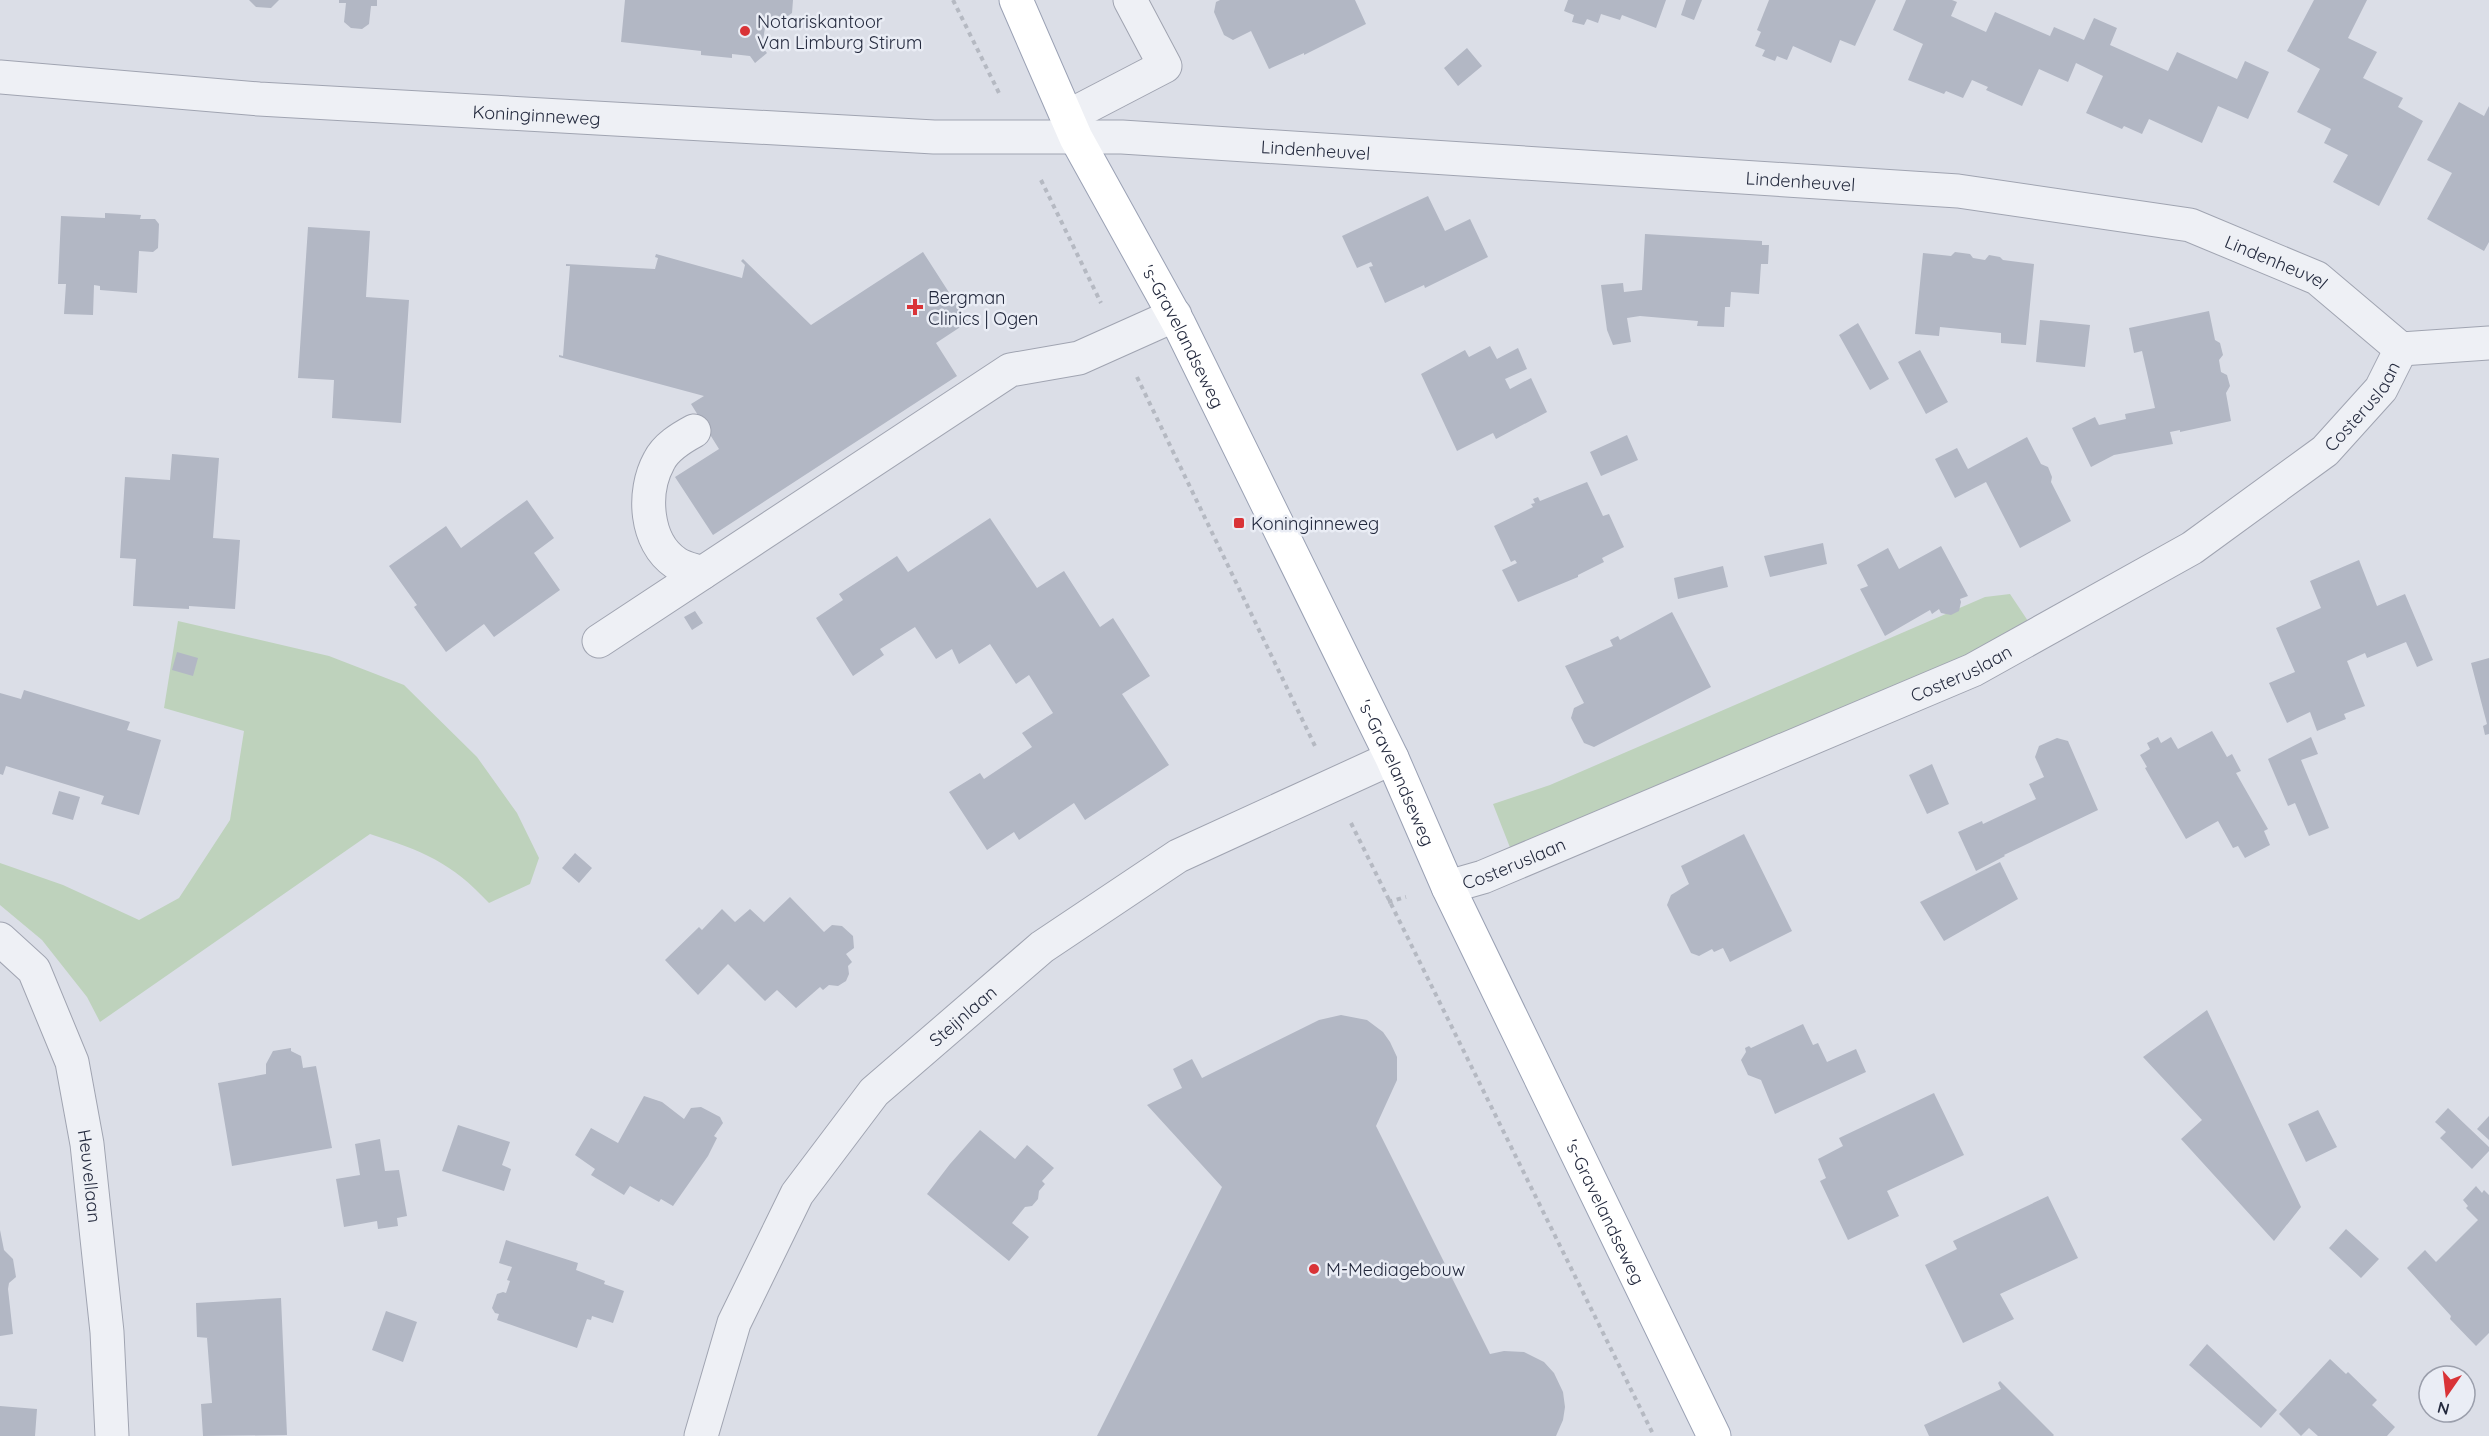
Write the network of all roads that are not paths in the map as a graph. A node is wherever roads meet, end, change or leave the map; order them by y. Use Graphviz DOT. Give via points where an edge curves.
graph roads {
  1 [pos="1016,0"];
  2 [pos="1130,0"];
  3 [pos="0,77"];
  4 [pos="1071,127"];
  5 [pos="1174,315"];
  6 [pos="2489,344"];
  7 [pos="2401,349"];
  8 [pos="694,431"];
  9 [pos="702,573"];
  10 [pos="599,641"];
  11 [pos="1392,758"];
  12 [pos="1448,887"];
  13 [pos="0,939"];
  14 [pos="112,1436"];
  15 [pos="701,1436"];
  16 [pos="1714,1436"];
  1 -- 4 [label="main road, 's-Gravelandseweg"];
  2 -- 4 [label="street" via="1165,66"];
  3 -- 4 [label="street, Koninginneweg" via="271,100 934,137 1019,136"];
  4 -- 5 [label="main road, 's-Gravelandseweg"];
  4 -- 7 [label="street, Lindenheuvel" via="1122,137 1958,191 2190,225 2317,278"];
  5 -- 9 [label="street" via="1079,358 1010,370"];
  5 -- 11 [label="main road, 's-Gravelandseweg"];
  6 -- 7 [label="street"];
  7 -- 12 [label="street, Costeruslaan" via="2381,389 2325,451 2192,548 1973,670 1483,877"];
  8 -- 9 [label="street" via="659,459 652,475 649,515 664,553 678,564"];
  9 -- 10 [label="street"];
  11 -- 12 [label="main road, 's-Gravelandseweg"];
  11 -- 15 [label="street, Steijnlaan" via="1178,856 1042,947 874,1092 797,1194 734,1323"];
  12 -- 16 [label="main road, 's-Gravelandseweg"];
  13 -- 14 [label="street, Heuvellaan" via="34,970 72,1062 87,1144"];
}
